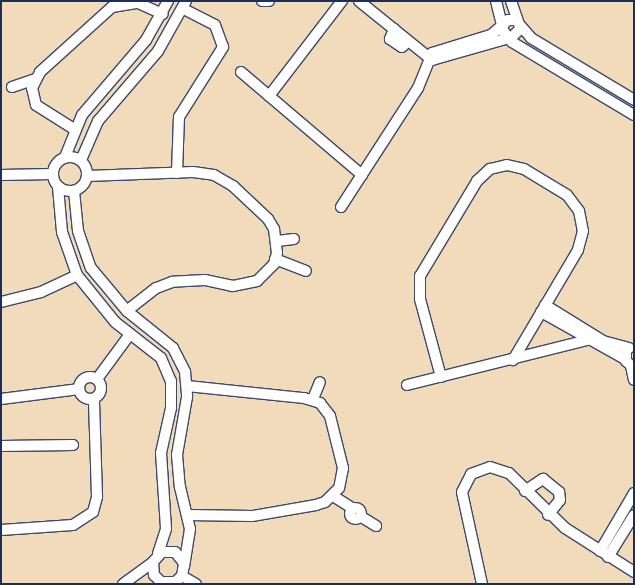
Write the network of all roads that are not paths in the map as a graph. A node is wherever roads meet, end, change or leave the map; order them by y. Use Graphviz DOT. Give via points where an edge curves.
graph roads {
  1 [pos="168,1"];
  2 [pos="262,1"];
  3 [pos="269,1"];
  4 [pos="342,1"];
  5 [pos="359,1"];
  6 [pos="496,1"];
  7 [pos="511,1"];
  8 [pos="185,5"];
  9 [pos="163,14"];
  10 [pos="519,24"];
  11 [pos="502,26"];
  12 [pos="508,38"];
  13 [pos="430,59"];
  14 [pos="241,72"];
  15 [pos="35,79"];
  16 [pos="12,87"];
  17 [pos="269,96"];
  18 [pos="634,100"];
  19 [pos="634,115"];
  20 [pos="74,129"];
  21 [pos="65,157"];
  22 [pos="81,160"];
  23 [pos="177,173"];
  24 [pos="52,174"];
  25 [pos="1,175"];
  26 [pos="362,175"];
  27 [pos="87,176"];
  28 [pos="58,187"];
  29 [pos="74,191"];
  30 [pos="341,207"];
  31 [pos="294,239"];
  32 [pos="277,241"];
  33 [pos="275,259"];
  34 [pos="306,271"];
  35 [pos="77,275"];
  36 [pos="1,302"];
  37 [pos="543,309"];
  38 [pos="127,311"];
  39 [pos="130,334"];
  40 [pos="588,340"];
  41 [pos="632,347"];
  42 [pos="513,360"];
  43 [pos="630,364"];
  44 [pos="442,377"];
  45 [pos="97,379"];
  46 [pos="634,380"];
  47 [pos="320,382"];
  48 [pos="407,385"];
  49 [pos="187,386"];
  50 [pos="79,389"];
  51 [pos="1,399"];
  52 [pos="94,399"];
  53 [pos="313,399"];
  54 [pos="73,445"];
  55 [pos="1,446"];
  56 [pos="525,491"];
  57 [pos="634,493"];
  58 [pos="333,496"];
  59 [pos="188,515"];
  60 [pos="548,515"];
  61 [pos="634,515"];
  62 [pos="376,526"];
  63 [pos="1,530"];
  64 [pos="604,554"];
  65 [pos="156,558"];
  66 [pos="634,572"];
  67 [pos="179,577"];
  68 [pos="123,584"];
  69 [pos="196,584"];
  70 [pos="482,584"];
  1 -- 9 [label="street"];
  2 -- 3 [label="street"];
  4 -- 17 [label="street"];
  5 -- 13 [label="street"];
  6 -- 11 [label="street"];
  7 -- 10 [label="street"];
  8 -- 22 [label="street" via="158,51 98,121"];
  8 -- 23 [label="street" via="215,25 223,48 179,117"];
  9 -- 15 [label="street" via="138,3 112,7"];
  9 -- 20 [label="street" via="146,40 91,102"];
  10 -- 11 [label="street" via="508,20"];
  10 -- 12 [label="street"];
  10 -- 18 [label="street" via="530,38"];
  11 -- 12 [label="street"];
  11 -- 13 [label="street" via="491,35 435,52"];
  12 -- 13 [label="street"];
  12 -- 19 [label="street"];
  13 -- 26 [label="street" via="418,88"];
  14 -- 17 [label="street"];
  15 -- 16 [label="street"];
  15 -- 20 [label="street" via="32,88 36,105"];
  17 -- 26 [label="street"];
  20 -- 21 [label="street"];
  21 -- 22 [label="street"];
  21 -- 24 [label="street" via="54,166"];
  22 -- 27 [label="street"];
  23 -- 27 [label="street"];
  23 -- 32 [label="street" via="204,173 224,180 268,219"];
  24 -- 25 [label="street"];
  24 -- 28 [label="street"];
  26 -- 30 [label="street"];
  27 -- 29 [label="street" via="83,185"];
  28 -- 29 [label="street"];
  28 -- 35 [label="street" via="62,232"];
  29 -- 38 [label="street" via="78,230 91,268"];
  31 -- 32 [label="street"];
  32 -- 33 [label="street"];
  33 -- 34 [label="street"];
  33 -- 38 [label="street" via="267,274 257,281 233,286 205,280 172,282 156,288"];
  35 -- 36 [label="street" via="41,292"];
  35 -- 39 [label="street" via="100,308"];
  37 -- 40 [label="street"];
  37 -- 41 [label="street" via="604,341"];
  37 -- 42 [label="street"];
  37 -- 44 [label="street" via="578,250 582,221 567,195 524,169 499,166 477,181 420,276 420,299"];
  38 -- 49 [label="street" via="173,348 183,366"];
  39 -- 45 [label="street"];
  39 -- 65 [label="street" via="161,358 171,380 171,408 161,453 166,529"];
  40 -- 42 [label="street"];
  40 -- 43 [label="street"];
  41 -- 43 [label="street"];
  42 -- 44 [label="street"];
  43 -- 46 [label="street"];
  44 -- 48 [label="street"];
  45 -- 50 [label="street" via="85,379"];
  45 -- 52 [label="street" via="102,388"];
  47 -- 53 [label="street"];
  49 -- 53 [label="street"];
  49 -- 59 [label="street" via="177,455 180,486"];
  50 -- 51 [label="street"];
  50 -- 52 [label="street" via="86,399"];
  52 -- 63 [label="street" via="97,497 93,512 73,525"];
  53 -- 58 [label="street" via="330,416 343,468 339,488"];
  54 -- 55 [label="street"];
  56 -- 60 [label="street"];
  56 -- 60 [label="street" via="542,479 559,492 560,500"];
  56 -- 70 [label="street" via="500,468 480,469 465,482 462,502"];
  57 -- 64 [label="street"];
  58 -- 59 [label="street" via="316,505 274,514"];
  58 -- 62 [label="street" via="352,508 358,508 360,516"];
  59 -- 67 [label="street" via="190,542"];
  60 -- 64 [label="street"];
  61 -- 64 [label="street"];
  64 -- 66 [label="street"];
  65 -- 67 [label="street" via="157,579"];
  65 -- 67 [label="street" via="176,552"];
  65 -- 68 [label="street"];
  67 -- 69 [label="street"];
}
